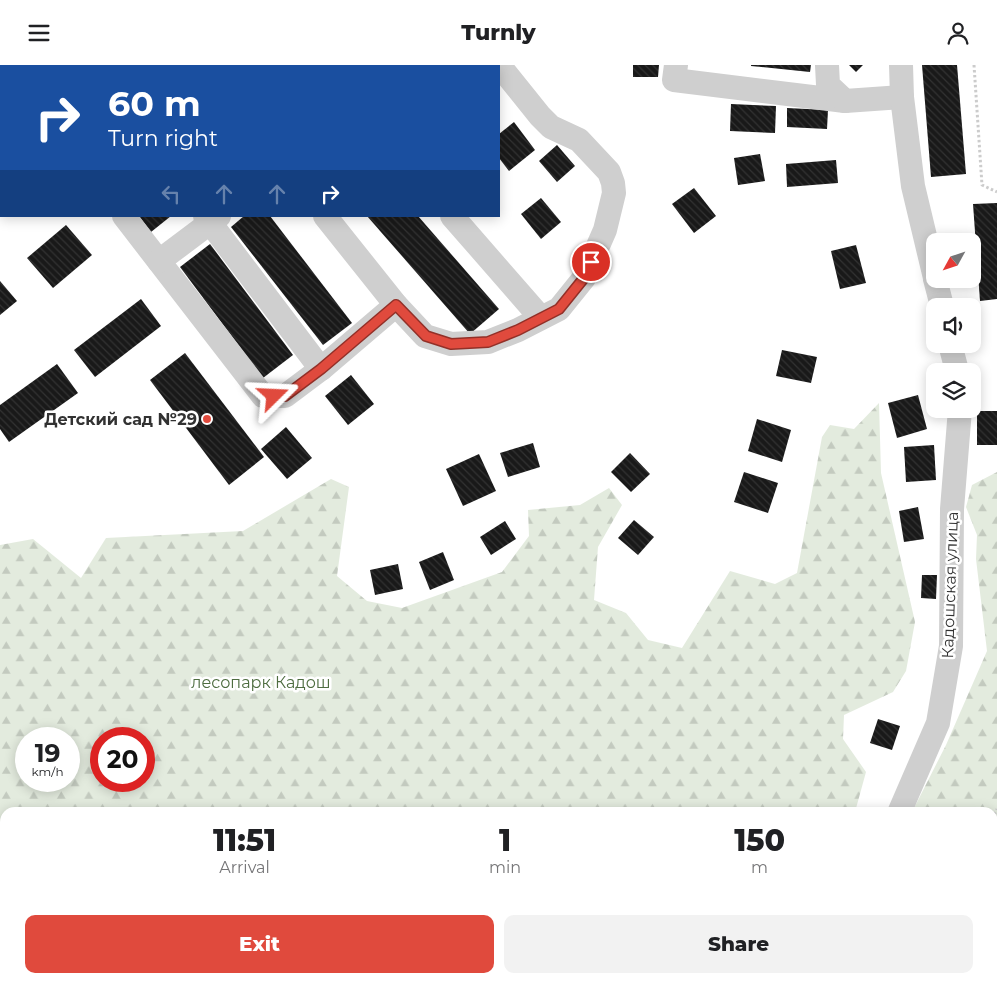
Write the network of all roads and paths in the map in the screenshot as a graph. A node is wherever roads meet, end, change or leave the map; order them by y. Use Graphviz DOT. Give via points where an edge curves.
graph roads {
  1 [pos="676,65"];
  2 [pos="826,65"];
  3 [pos="901,65"];
  4 [pos="974,65"];
  5 [pos="500,66"];
  6 [pos="902,97"];
  7 [pos="845,101"];
  8 [pos="997,191"];
  9 [pos="125,217"];
  10 [pos="326,217"];
  11 [pos="453,217"];
  12 [pos="211,218"];
  13 [pos="926,240"];
  14 [pos="159,261"];
  15 [pos="396,305"];
  16 [pos="541,318"];
  17 [pos="321,369"];
  18 [pos="959,418"];
  19 [pos="902,807"];
  1 -- 7 [label="street" via="674,80"];
  2 -- 7 [label="street" via="828,85"];
  3 -- 6 [label="street"];
  4 -- 8 [label="path" via="982,185"];
  5 -- 16 [label="street" via="540,117 551,127 579,140 609,172 613,183 614,193 605,231 584,278 559,309"];
  6 -- 7 [label="street"];
  6 -- 13 [label="street" via="913,186"];
  9 -- 14 [label="street"];
  10 -- 15 [label="street"];
  11 -- 16 [label="street"];
  12 -- 14 [label="street"];
  12 -- 17 [label="street"];
  14 -- 17 [label="street" via="263,396 285,396"];
  15 -- 16 [label="street" via="426,336 451,344 488,342"];
  15 -- 17 [label="street"];
  18 -- 19 [label="street, Кадошская улица" via="952,509 952,647 938,723"];
}
